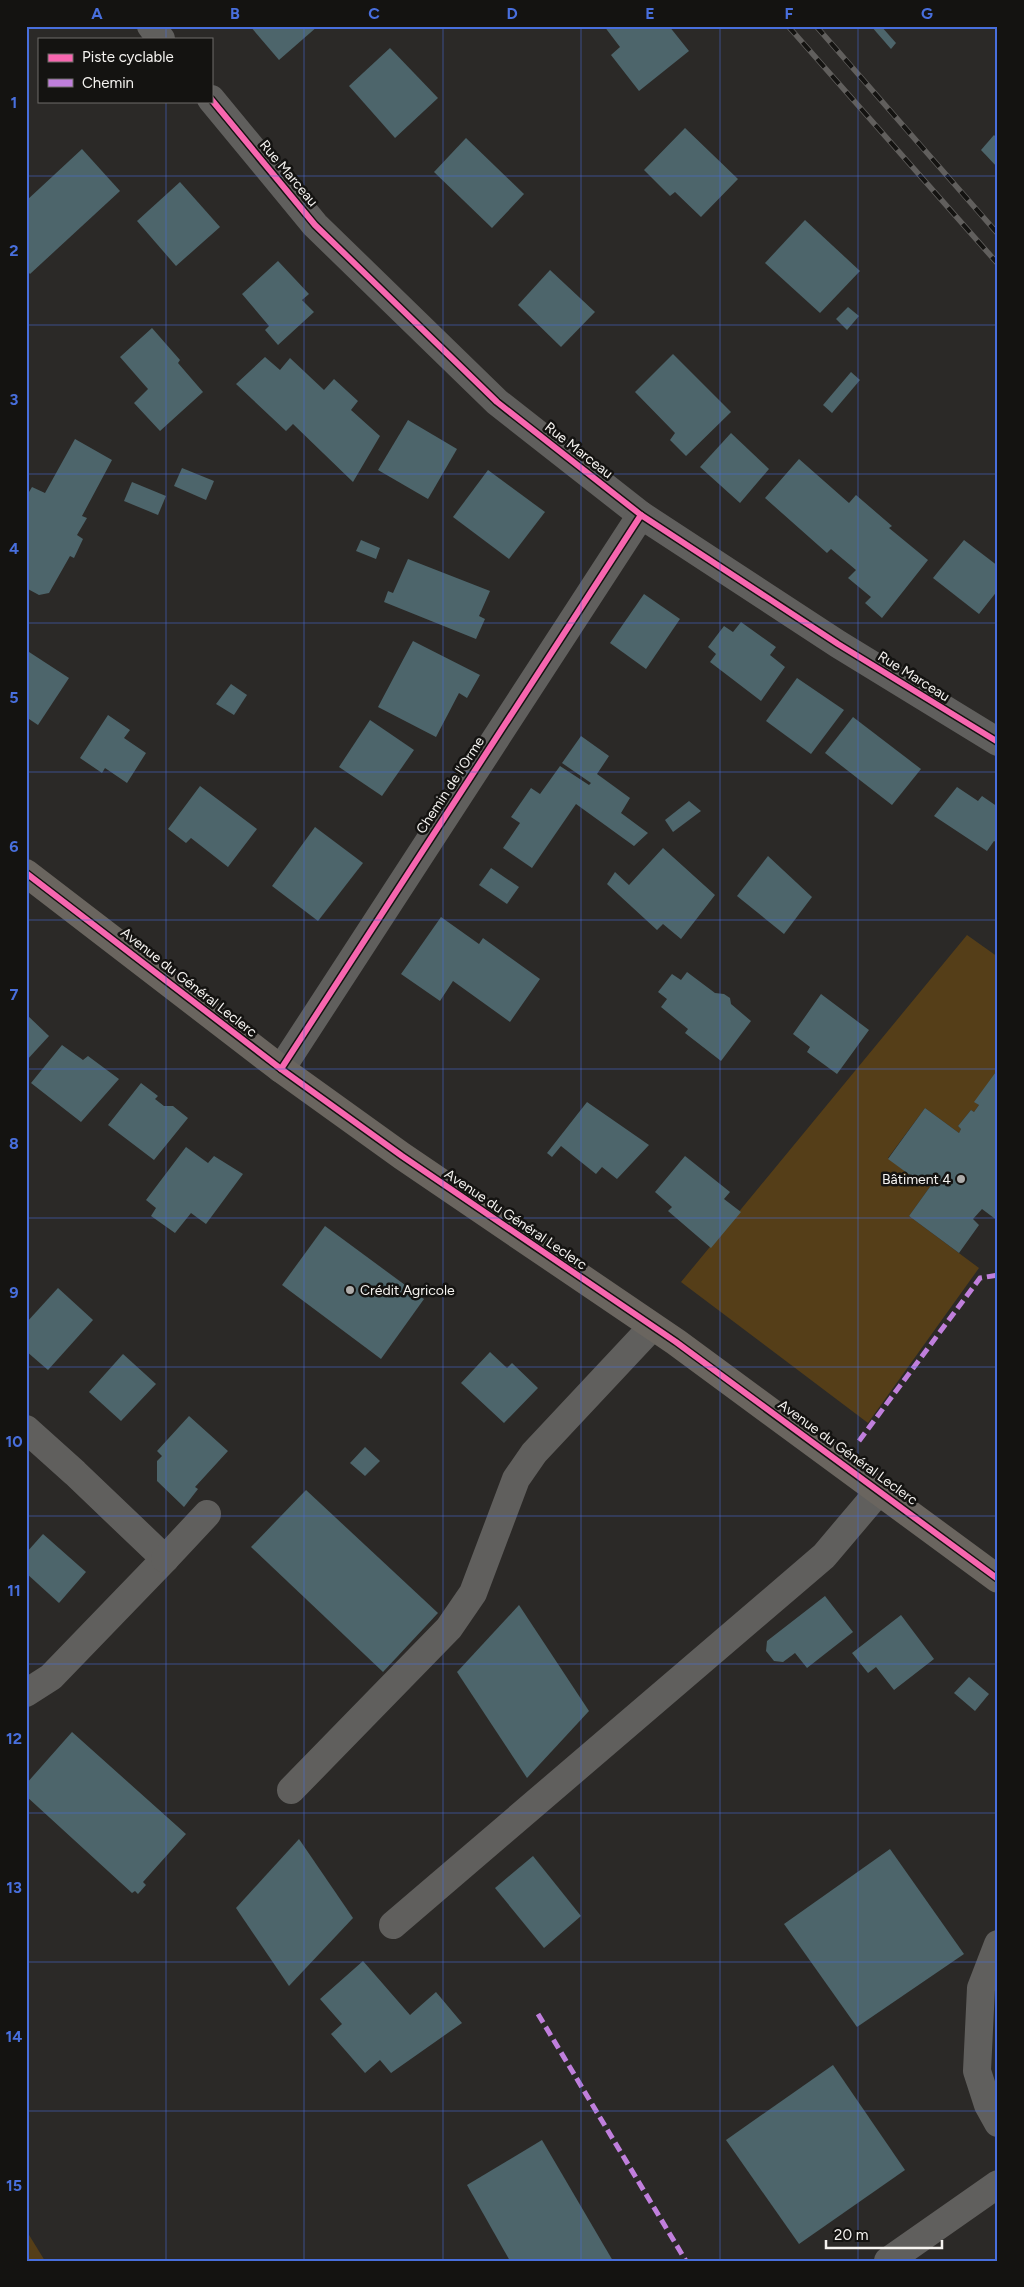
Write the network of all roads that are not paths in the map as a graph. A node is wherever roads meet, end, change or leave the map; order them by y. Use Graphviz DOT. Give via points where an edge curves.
graph roads {
  1 [pos="151,26"];
  2 [pos="160,38"];
  3 [pos="212,100"];
  4 [pos="642,515"];
  5 [pos="998,742"];
  6 [pos="26,872"];
  7 [pos="281,1069"];
  8 [pos="652,1327"];
  9 [pos="26,1429"];
  10 [pos="879,1491"];
  11 [pos="207,1514"];
  12 [pos="165,1559"];
  13 [pos="998,1579"];
  14 [pos="26,1694"];
  15 [pos="291,1790"];
  16 [pos="393,1925"];
  17 [pos="998,1944"];
  18 [pos="998,2123"];
  19 [pos="998,2184"];
  20 [pos="888,2261"];
  1 -- 2 [label="street"];
  3 -- 4 [label="street, Rue Marceau" via="315,224 489,395"];
  4 -- 5 [label="street, Rue Marceau" via="838,644"];
  4 -- 7 [label="street, Chemin de l'Orme"];
  6 -- 7 [label="main road, Avenue du Général Leclerc"];
  7 -- 8 [label="main road, Avenue du Général Leclerc"];
  8 -- 10 [label="main road, Avenue du Général Leclerc"];
  8 -- 15 [label="street" via="534,1453 516,1479 473,1593 449,1628"];
  9 -- 12 [label="street"];
  10 -- 13 [label="main road, Avenue du Général Leclerc"];
  10 -- 16 [label="street" via="824,1556"];
  11 -- 12 [label="street"];
  12 -- 14 [label="street" via="51,1677"];
  17 -- 18 [label="street" via="981,1988 977,2071 988,2105"];
  19 -- 20 [label="street"];
}
